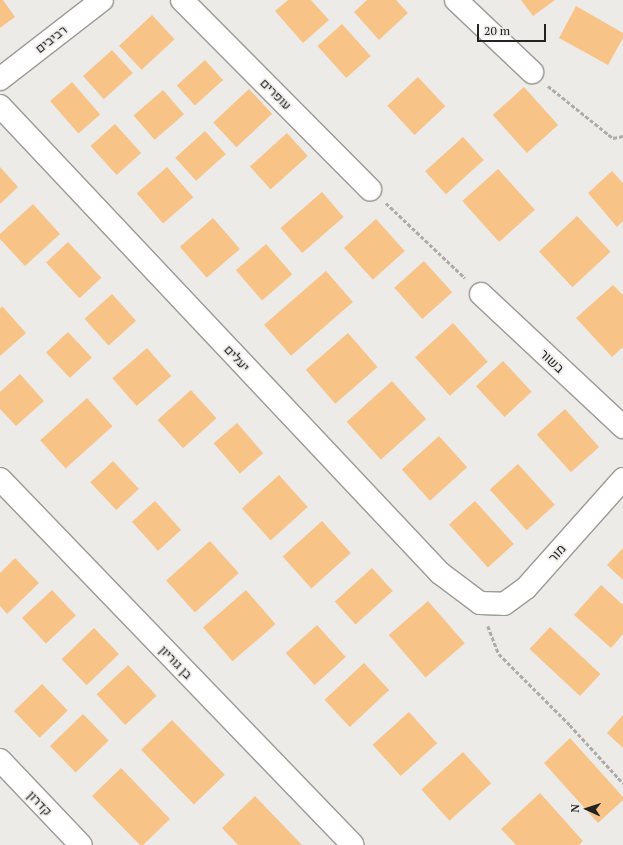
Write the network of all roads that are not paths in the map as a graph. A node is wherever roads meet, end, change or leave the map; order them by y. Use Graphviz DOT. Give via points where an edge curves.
graph roads {
  1 [pos="102,0"];
  2 [pos="182,0"];
  3 [pos="456,0"];
  4 [pos="532,72"];
  5 [pos="0,79"];
  6 [pos="0,106"];
  7 [pos="370,188"];
  8 [pos="481,294"];
  9 [pos="623,427"];
  10 [pos="0,479"];
  11 [pos="623,479"];
  12 [pos="480,603"];
  13 [pos="0,760"];
  14 [pos="81,845"];
  15 [pos="353,845"];
  1 -- 5 [label="street, רביבים"];
  2 -- 7 [label="street, עופרים"];
  3 -- 4 [label="street"];
  6 -- 12 [label="street, יעלים" via="424,556"];
  8 -- 9 [label="street, בשור"];
  10 -- 15 [label="street, בן גוריון"];
  11 -- 12 [label="street, מור" via="526,588 504,604"];
  13 -- 14 [label="street, קדרון"];
}
